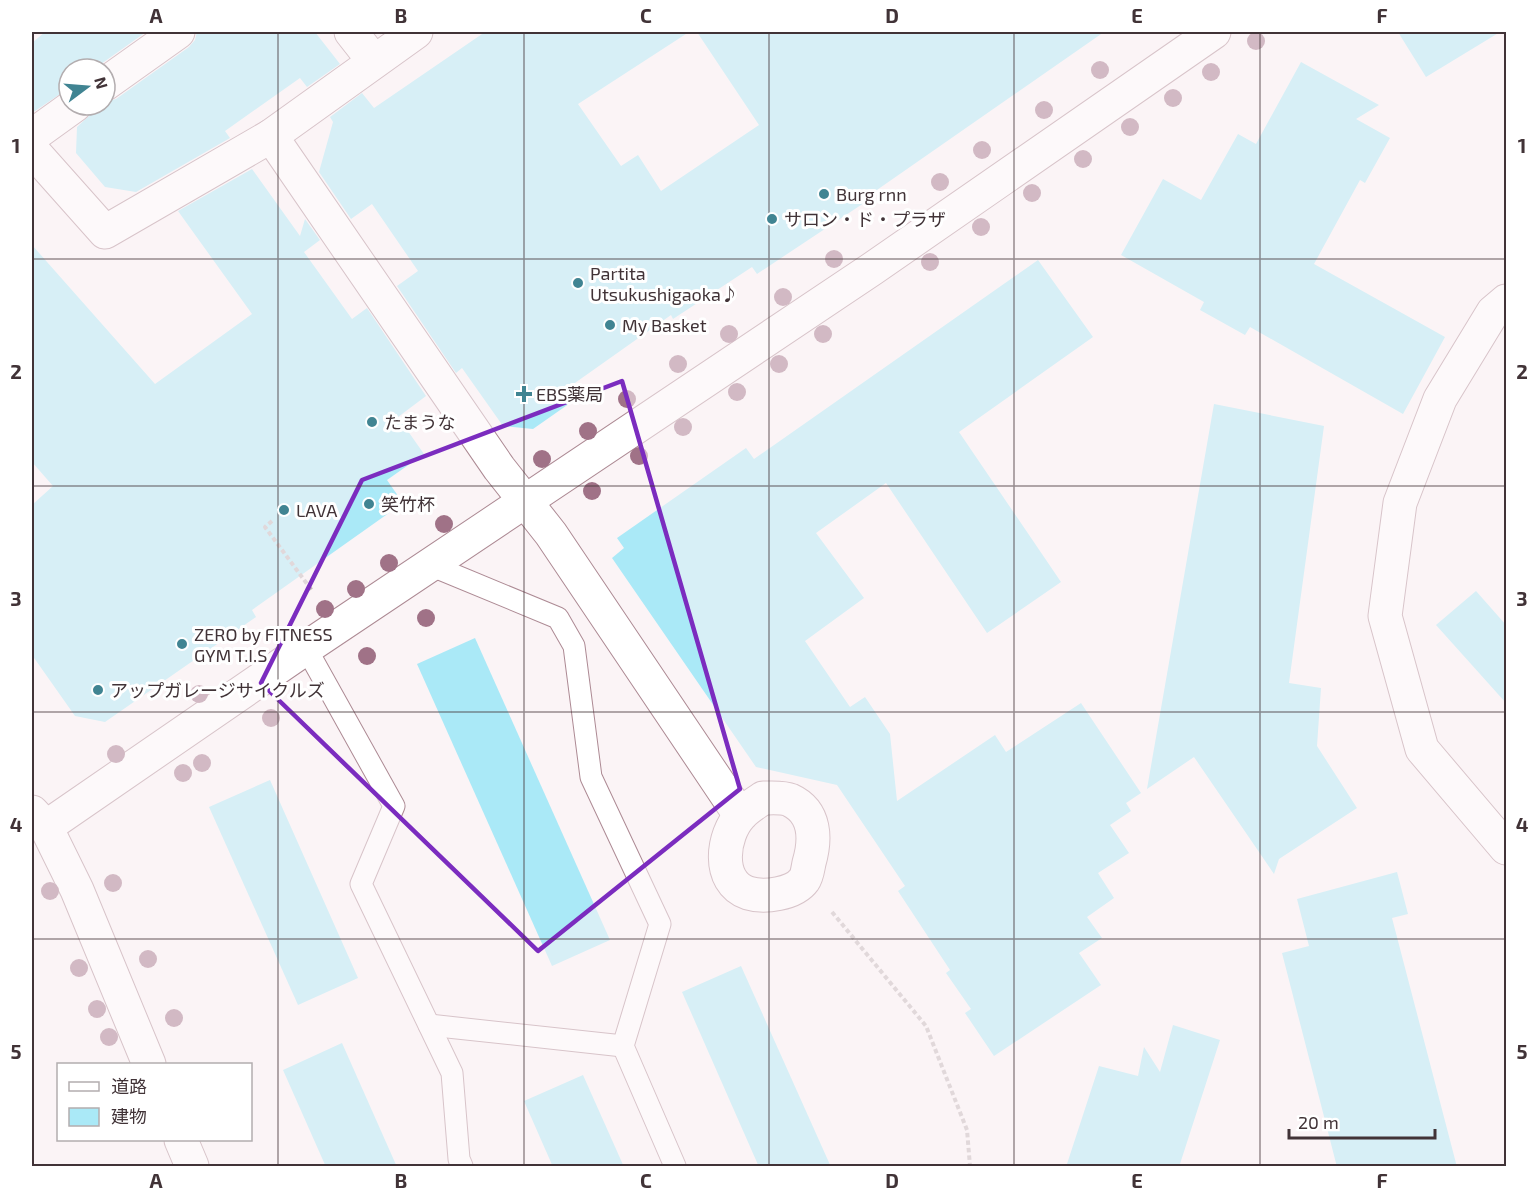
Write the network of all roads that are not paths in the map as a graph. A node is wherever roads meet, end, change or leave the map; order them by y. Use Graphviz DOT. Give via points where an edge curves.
graph roads {
  1 [pos="178,32"];
  2 [pos="351,32"];
  3 [pos="416,32"];
  4 [pos="1214,32"];
  5 [pos="374,60"];
  6 [pos="117,75"];
  7 [pos="58,117"];
  8 [pos="32,136"];
  9 [pos="271,136"];
  10 [pos="32,150"];
  11 [pos="1506,301"];
  12 [pos="526,502"];
  13 [pos="430,565"];
  14 [pos="306,648"];
  15 [pos="740,815"];
  16 [pos="39,820"];
  17 [pos="1506,848"];
  18 [pos="429,1025"];
  19 [pos="623,1046"];
  20 [pos="148,1063"];
  21 [pos="180,1141"];
  22 [pos="192,1167"];
  23 [pos="462,1167"];
  24 [pos="675,1167"];
  1 -- 6 [label="street"];
  2 -- 5 [label="street"];
  3 -- 5 [label="street"];
  4 -- 12 [label="street"];
  5 -- 9 [label="street"];
  7 -- 8 [label="street"];
  9 -- 10 [label="street" via="105,232"];
  9 -- 12 [label="street"];
  11 -- 17 [label="street" via="1493,312 1440,399 1400,503 1385,616 1422,749"];
  12 -- 13 [label="street"];
  12 -- 15 [label="street"];
  13 -- 14 [label="street"];
  13 -- 19 [label="lane" via="558,618 574,646 591,777 660,924"];
  14 -- 16 [label="street"];
  14 -- 18 [label="lane" via="394,806 361,884"];
  15 -- 15 [label="street" via="763,798 788,799 804,809 814,827 813,852 805,879 797,887 765,895 748,893 737,886 725,867 726,847"];
  16 -- 20 [label="street" via="77,890"];
  18 -- 19 [label="lane"];
  18 -- 23 [label="lane" via="452,1073"];
  19 -- 24 [label="lane"];
  21 -- 22 [label="street"];
}
